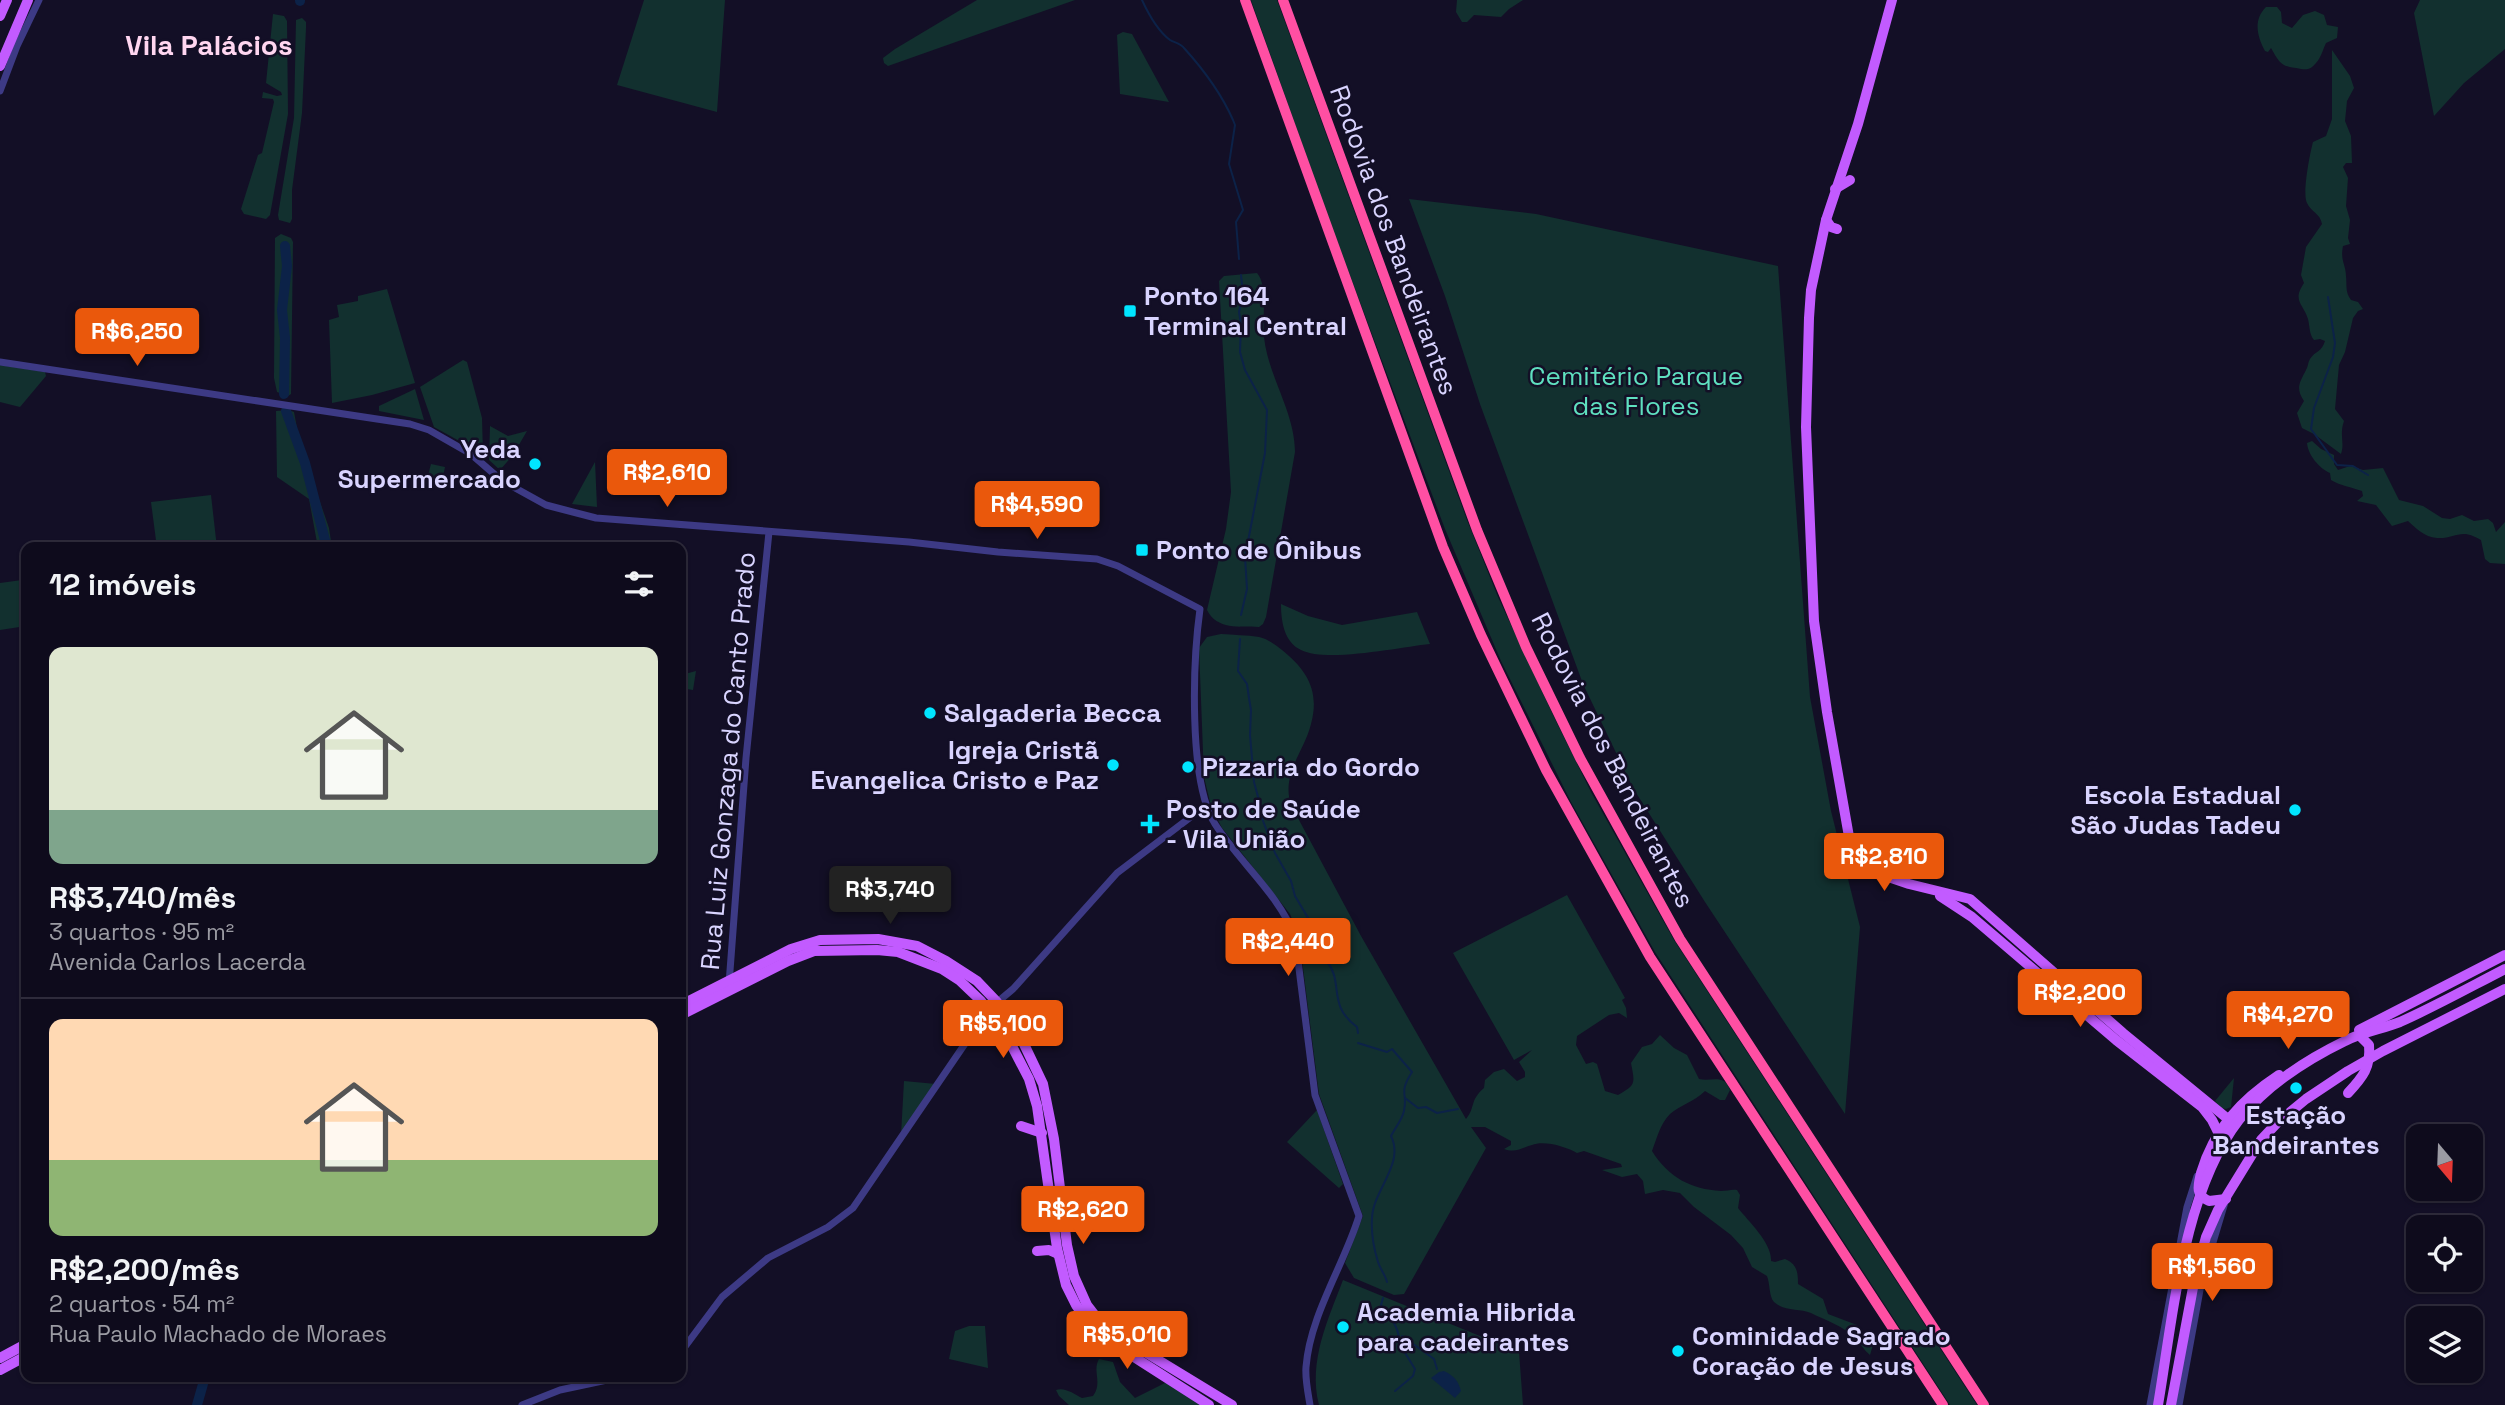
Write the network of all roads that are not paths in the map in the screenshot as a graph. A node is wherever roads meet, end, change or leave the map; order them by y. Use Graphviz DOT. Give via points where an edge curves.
graph roads {
  1 [pos="8,0"];
  2 [pos="29,0"];
  3 [pos="39,0"];
  4 [pos="1245,0"];
  5 [pos="1283,0"];
  6 [pos="1892,0"];
  7 [pos="0,16"];
  8 [pos="0,65"];
  9 [pos="0,92"];
  10 [pos="1850,180"];
  11 [pos="1835,189"];
  12 [pos="1826,220"];
  13 [pos="1837,229"];
  14 [pos="0,362"];
  15 [pos="769,532"];
  16 [pos="1207,807"];
  17 [pos="1932,890"];
  18 [pos="2505,956"];
  19 [pos="2505,969"];
  20 [pos="730,979"];
  21 [pos="2505,989"];
  22 [pos="725,993"];
  23 [pos="686,1002"];
  24 [pos="997,1002"];
  25 [pos="988,1010"];
  26 [pos="686,1013"];
  27 [pos="2360,1035"];
  28 [pos="2343,1040"];
  29 [pos="2369,1059"];
  30 [pos="2300,1064"];
  31 [pos="1043,1084"];
  32 [pos="1055,1085"];
  33 [pos="2348,1093"];
  34 [pos="2228,1119"];
  35 [pos="1021,1126"];
  36 [pos="2218,1132"];
  37 [pos="1042,1133"];
  38 [pos="2203,1163"];
  39 [pos="2200,1195"];
  40 [pos="2226,1199"];
  41 [pos="1063,1203"];
  42 [pos="1075,1209"];
  43 [pos="1037,1251"];
  44 [pos="1058,1254"];
  45 [pos="686,1345"];
  46 [pos="21,1347"];
  47 [pos="0,1358"];
  48 [pos="21,1359"];
  49 [pos="0,1370"];
  50 [pos="598,1382"];
  51 [pos="522,1405"];
  52 [pos="1209,1405"];
  53 [pos="1232,1405"];
  54 [pos="1310,1405"];
  55 [pos="1943,1405"];
  56 [pos="1984,1405"];
  57 [pos="2150,1405"];
  58 [pos="2158,1405"];
  59 [pos="2171,1405"];
  60 [pos="2179,1405"];
  1 -- 7 [label="main road"];
  2 -- 8 [label="main road"];
  3 -- 9 [label="street"];
  4 -- 55 [label="highway" via="1443,547 1546,770 1650,957"];
  5 -- 56 [label="highway, Rodovia dos Bandeirantes" via="1477,530 1526,647 1580,758 1680,939"];
  6 -- 11 [label="main road"];
  10 -- 11 [label="main road"];
  11 -- 12 [label="main road"];
  12 -- 13 [label="main road"];
  12 -- 17 [label="main road" via="1811,290 1806,427 1814,621 1827,712 1856,860 1880,875"];
  14 -- 15 [label="street" via="410,424 471,454 501,480 556,509 596,518"];
  15 -- 16 [label="street" via="1097,559 1200,608 1195,657 1197,727"];
  15 -- 20 [label="street, Rua Luiz Gonzaga do Canto Prado"];
  16 -- 24 [label="street" via="1117,873"];
  16 -- 54 [label="street" via="1230,845 1287,916 1296,937 1315,1094 1359,1216 1321,1311 1306,1365"];
  17 -- 34 [label="main road" via="1970,899"];
  17 -- 36 [label="main road" via="2202,1107"];
  18 -- 28 [label="main road"];
  19 -- 27 [label="main road" via="2398,1023"];
  20 -- 22 [label="street, Rua Luiz Gonzaga do Canto Prado"];
  20 -- 23 [label="main road"];
  20 -- 24 [label="main road" via="808,942 877,939 917,946 946,961 977,981"];
  21 -- 29 [label="main road"];
  22 -- 25 [label="main road" via="806,953 877,950 942,969"];
  22 -- 26 [label="main road"];
  24 -- 25 [label="street"];
  24 -- 31 [label="main road"];
  25 -- 37 [label="main road" via="1027,1071"];
  25 -- 45 [label="street" via="853,1208 828,1227 768,1258 722,1297"];
  27 -- 28 [label="main road"];
  27 -- 29 [label="main road" via="2369,1045"];
  28 -- 30 [label="main road"];
  29 -- 33 [label="main road" via="2364,1076"];
  29 -- 40 [label="main road" via="2277,1123 2261,1140"];
  30 -- 34 [label="main road" via="2255,1091"];
  30 -- 39 [label="main road" via="2239,1120"];
  31 -- 32 [label="main road"];
  31 -- 41 [label="main road"];
  34 -- 36 [label="main road"];
  35 -- 37 [label="main road"];
  36 -- 38 [label="main road"];
  37 -- 44 [label="main road"];
  38 -- 39 [label="main road" via="2197,1186"];
  38 -- 57 [label="street" via="2187,1207"];
  39 -- 40 [label="main road" via="2212,1202"];
  39 -- 58 [label="main road" via="2188,1235"];
  40 -- 59 [label="main road" via="2211,1225 2195,1277"];
  40 -- 60 [label="street" via="2202,1279"];
  41 -- 42 [label="main road"];
  41 -- 53 [label="main road" via="1074,1276 1094,1316 1118,1337"];
  43 -- 44 [label="main road"];
  44 -- 52 [label="main road" via="1066,1284 1095,1332"];
  46 -- 47 [label="main road"];
  48 -- 49 [label="main road"];
  50 -- 51 [label="street"];
}
